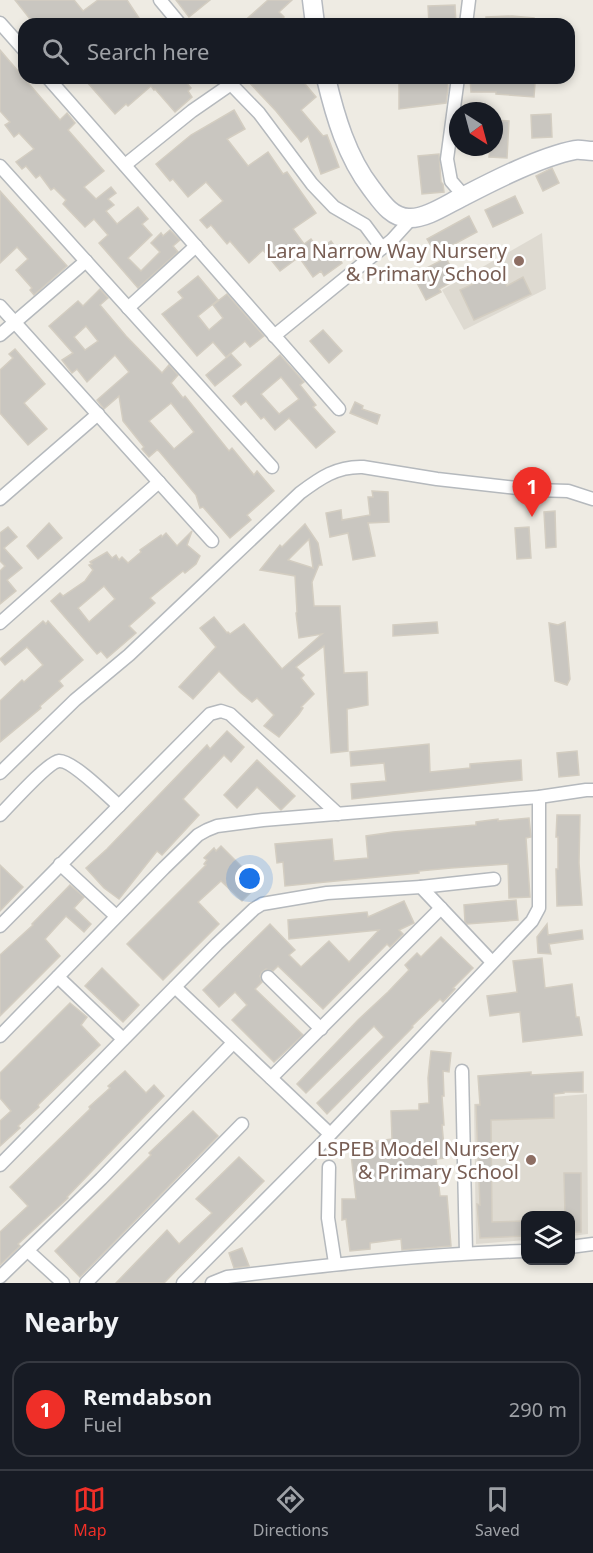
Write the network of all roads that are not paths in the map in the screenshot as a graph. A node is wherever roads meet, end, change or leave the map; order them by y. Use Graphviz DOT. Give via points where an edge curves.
graph roads {
  1 [pos="160,0"];
  2 [pos="312,0"];
  3 [pos="469,0"];
  4 [pos="175,18"];
  5 [pos="314,18"];
  6 [pos="467,18"];
  7 [pos="0,24"];
  8 [pos="18,44"];
  9 [pos="53,84"];
  10 [pos="224,84"];
  11 [pos="231,84"];
  12 [pos="328,84"];
  13 [pos="457,84"];
  14 [pos="593,151"];
  15 [pos="125,165"];
  16 [pos="0,166"];
  17 [pos="464,196"];
  18 [pos="411,219"];
  19 [pos="196,246"];
  20 [pos="382,248"];
  21 [pos="86,261"];
  22 [pos="0,306"];
  23 [pos="128,308"];
  24 [pos="15,323"];
  25 [pos="0,335"];
  26 [pos="274,336"];
  27 [pos="339,409"];
  28 [pos="98,414"];
  29 [pos="272,467"];
  30 [pos="159,482"];
  31 [pos="0,499"];
  32 [pos="593,499"];
  33 [pos="212,541"];
  34 [pos="0,623"];
  35 [pos="0,773"];
  36 [pos="593,790"];
  37 [pos="539,797"];
  38 [pos="119,806"];
  39 [pos="338,813"];
  40 [pos="0,815"];
  41 [pos="60,864"];
  42 [pos="494,879"];
  43 [pos="421,887"];
  44 [pos="441,908"];
  45 [pos="116,916"];
  46 [pos="0,926"];
  47 [pos="492,963"];
  48 [pos="58,977"];
  49 [pos="268,977"];
  50 [pos="175,987"];
  51 [pos="321,1029"];
  52 [pos="0,1036"];
  53 [pos="123,1039"];
  54 [pos="233,1043"];
  55 [pos="462,1071"];
  56 [pos="271,1078"];
  57 [pos="242,1125"];
  58 [pos="330,1134"];
  59 [pos="0,1165"];
  60 [pos="329,1167"];
  61 [pos="593,1244"];
  62 [pos="575,1246"];
  63 [pos="28,1251"];
  64 [pos="521,1251"];
  65 [pos="466,1253"];
  66 [pos="335,1263"];
  67 [pos="0,1277"];
  68 [pos="63,1283"];
  69 [pos="86,1283"];
  70 [pos="183,1283"];
  71 [pos="212,1283"];
  1 -- 4 [label="street"];
  2 -- 5 [label="street"];
  3 -- 6 [label="street"];
  7 -- 8 [label="street"];
  9 -- 15 [label="street"];
  10 -- 15 [label="street"];
  11 -- 20 [label="street" via="259,113 320,192 334,207 365,225"];
  12 -- 18 [label="street" via="355,165 384,206 397,216"];
  13 -- 17 [label="street" via="447,159 451,182"];
  14 -- 17 [label="street" via="576,150 547,159"];
  15 -- 19 [label="street"];
  16 -- 21 [label="street"];
  17 -- 18 [label="street"];
  18 -- 20 [label="street"];
  19 -- 23 [label="street"];
  19 -- 26 [label="street"];
  20 -- 26 [label="street"];
  21 -- 23 [label="street"];
  21 -- 24 [label="street"];
  22 -- 24 [label="street"];
  23 -- 29 [label="street"];
  24 -- 25 [label="street"];
  24 -- 28 [label="street"];
  26 -- 27 [label="street"];
  28 -- 30 [label="street"];
  28 -- 31 [label="street"];
  30 -- 33 [label="street"];
  30 -- 34 [label="street"];
  32 -- 35 [label="street" via="568,491 468,483 363,467 329,473 300,492"];
  36 -- 37 [label="street"];
  37 -- 39 [label="street"];
  37 -- 47 [label="street" via="539,908 532,921"];
  38 -- 39 [label="street" via="200,723 221,711 242,724"];
  38 -- 40 [label="street" via="84,775 58,761"];
  38 -- 41 [label="street"];
  39 -- 45 [label="street" via="207,830"];
  41 -- 45 [label="street"];
  41 -- 46 [label="street"];
  42 -- 43 [label="street"];
  43 -- 44 [label="street"];
  43 -- 50 [label="street" via="327,893 262,904"];
  44 -- 47 [label="street"];
  44 -- 51 [label="street"];
  45 -- 48 [label="street"];
  47 -- 58 [label="street"];
  48 -- 52 [label="street"];
  48 -- 53 [label="street"];
  49 -- 51 [label="street"];
  50 -- 53 [label="street"];
  50 -- 54 [label="street"];
  51 -- 56 [label="street"];
  53 -- 59 [label="street"];
  54 -- 56 [label="street"];
  54 -- 63 [label="street"];
  55 -- 65 [label="street"];
  56 -- 58 [label="street"];
  57 -- 69 [label="street"];
  58 -- 70 [label="street"];
  60 -- 66 [label="street" via="328,1218"];
  61 -- 62 [label="street"];
  63 -- 67 [label="street"];
  63 -- 68 [label="street"];
  64 -- 65 [label="street"];
  65 -- 66 [label="street"];
  66 -- 71 [label="street" via="227,1277"];
}
